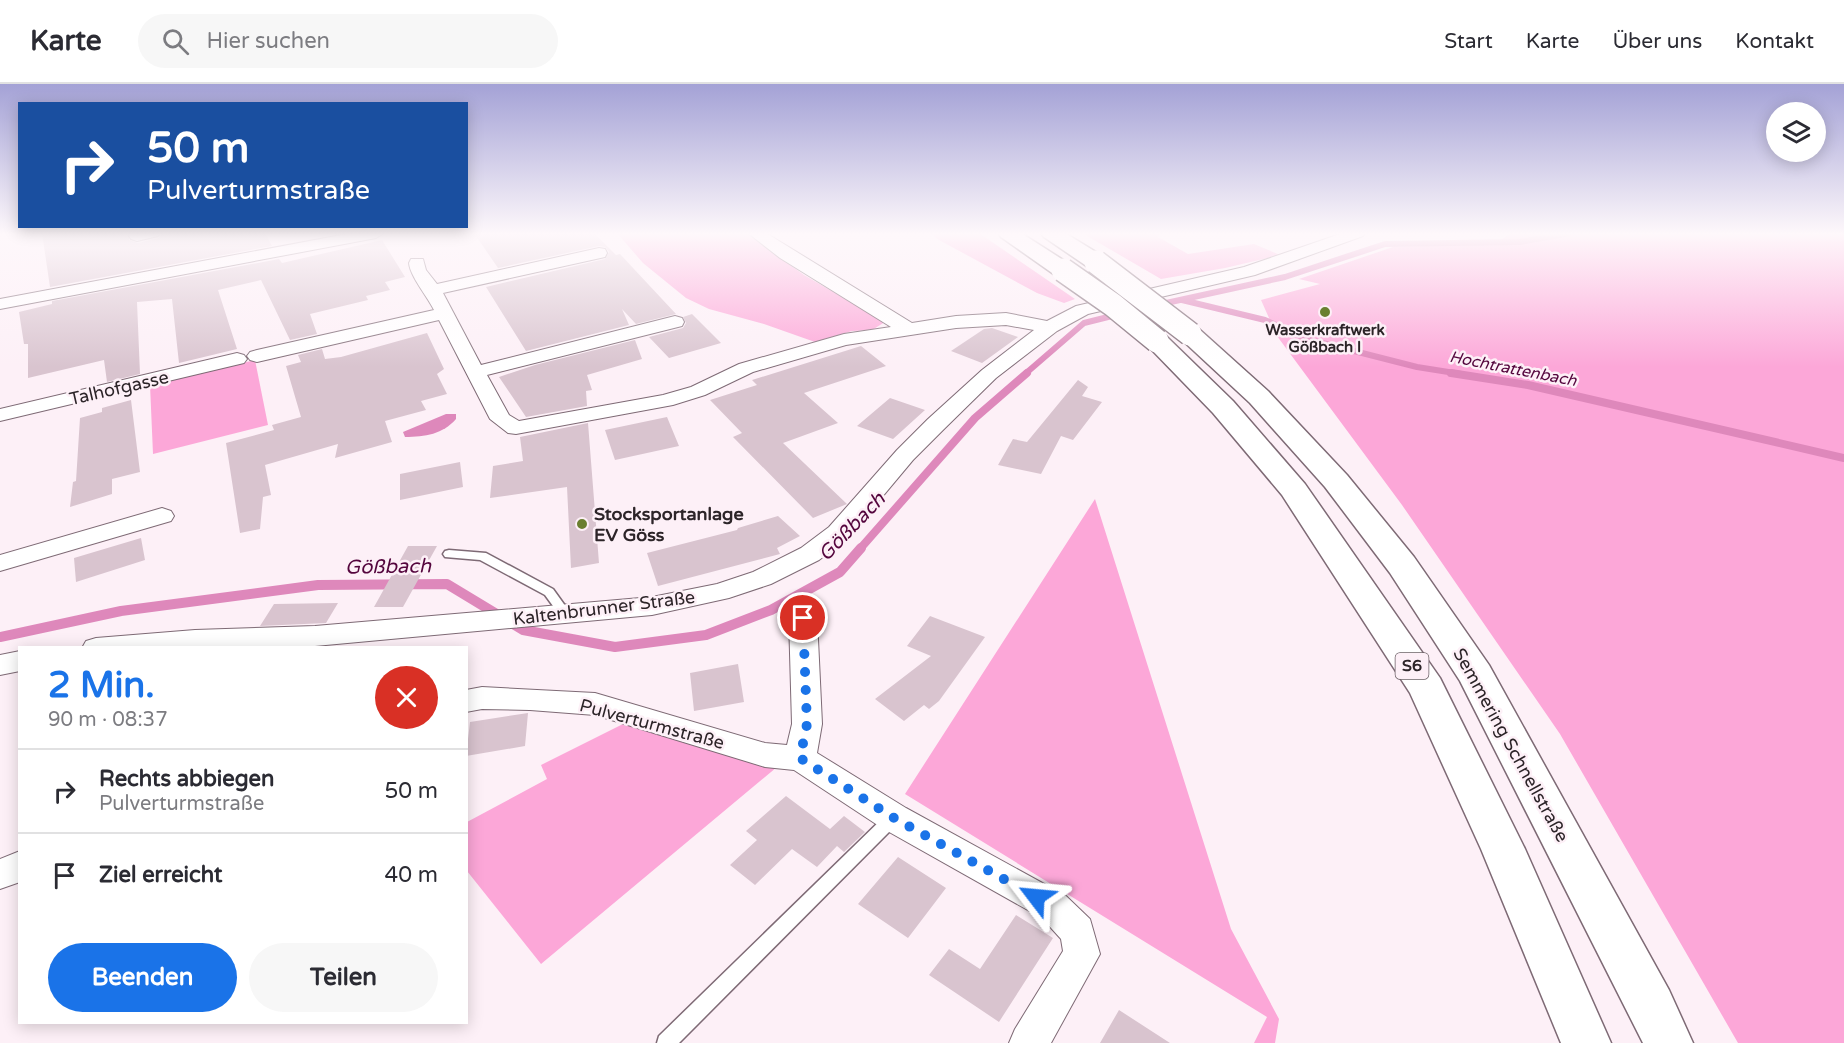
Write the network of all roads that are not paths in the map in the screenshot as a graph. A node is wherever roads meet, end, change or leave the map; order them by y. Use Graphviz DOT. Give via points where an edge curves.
graph roads {
  1 [pos="139,278"];
  2 [pos="424,278"];
  3 [pos="488,278"];
  4 [pos="825,278"];
  5 [pos="1075,278"];
  6 [pos="1112,278"];
  7 [pos="1220,278"];
  8 [pos="433,290"];
  9 [pos="0,304"];
  10 [pos="445,313"];
  11 [pos="675,322"];
  12 [pos="1050,327"];
  13 [pos="908,329"];
  14 [pos="1173,337"];
  15 [pos="476,372"];
  16 [pos="0,415"];
  17 [pos="162,516"];
  18 [pos="449,554"];
  19 [pos="0,563"];
  20 [pos="553,616"];
  21 [pos="803,618"];
  22 [pos="121,646"];
  23 [pos="18,661"];
  24 [pos="0,665"];
  25 [pos="468,700"];
  26 [pos="800,758"];
  27 [pos="894,818"];
  28 [pos="18,867"];
  29 [pos="0,874"];
  30 [pos="666,1043"];
  31 [pos="1029,1043"];
  32 [pos="1586,1043"];
  33 [pos="1668,1043"];
  1 -- 9 [label="street"];
  2 -- 8 [label="street"];
  3 -- 8 [label="street"];
  4 -- 13 [label="street"];
  5 -- 14 [label="highway, Semmering Schnellstraße / S6, bridge"];
  6 -- 14 [label="highway, Semmering Schnellstraße / S6, bridge"];
  7 -- 12 [label="street, Kaltenbrunner Straße" via="1082,310"];
  8 -- 10 [label="street"];
  10 -- 15 [label="street"];
  10 -- 16 [label="street, Talhofgasse"];
  11 -- 15 [label="street"];
  12 -- 13 [label="street" via="1006,319"];
  12 -- 20 [label="street, Kaltenbrunner Straße" via="963,397 905,455 837,533 769,585"];
  13 -- 15 [label="street" via="844,340 746,368 666,401 516,428 501,419"];
  14 -- 32 [label="highway, Semmering Schnellstraße / S6" via="1223,407 1294,490 1426,688 1503,849"];
  14 -- 33 [label="highway, Semmering Schnellstraße / S6" via="1259,397 1336,481 1416,585 1476,675"];
  17 -- 19 [label="street"];
  18 -- 20 [label="lane" via="482,556 549,592"];
  20 -- 22 [label="street, Kaltenbrunner Straße" via="315,636"];
  21 -- 26 [label="street" via="807,724"];
  23 -- 24 [label="street"];
  25 -- 26 [label="street, Pulverturmstraße" via="530,699 595,705 765,754"];
  26 -- 27 [label="street, Pulverturmstraße"];
  27 -- 30 [label="lane"];
  27 -- 31 [label="street, Pulverturmstraße" via="1054,907 1077,931 1082,954"];
  28 -- 29 [label="street"];
}
